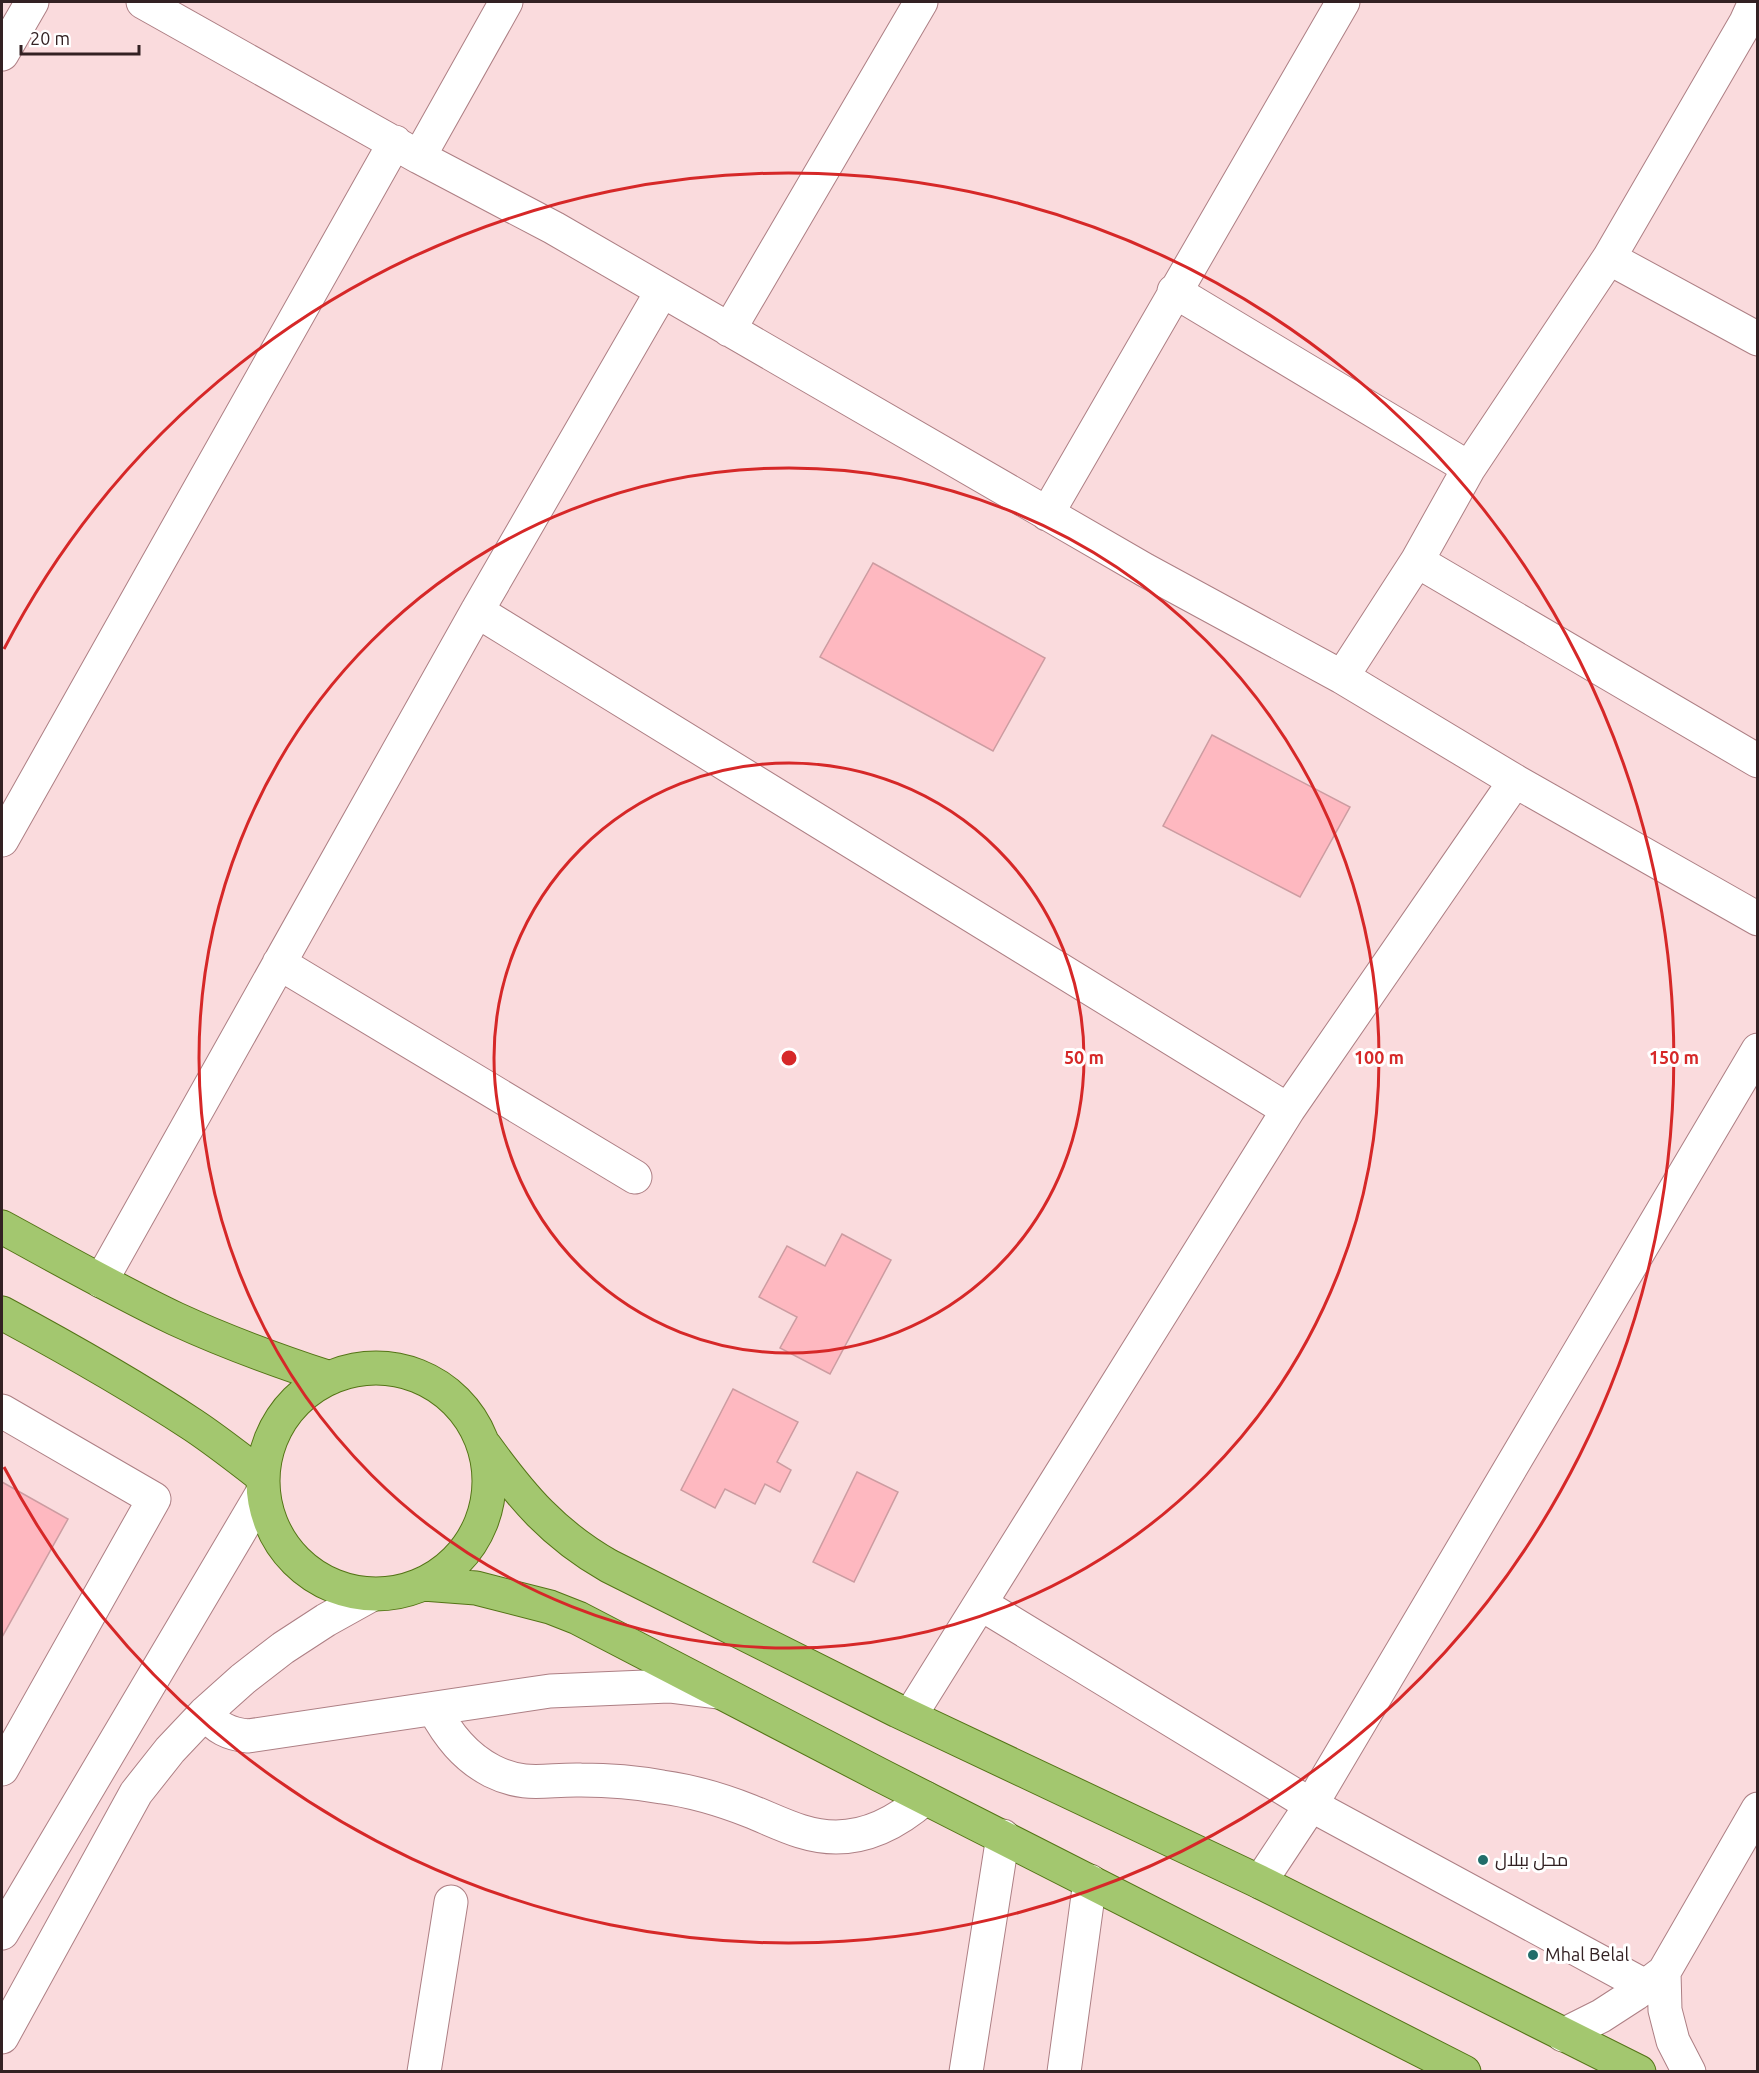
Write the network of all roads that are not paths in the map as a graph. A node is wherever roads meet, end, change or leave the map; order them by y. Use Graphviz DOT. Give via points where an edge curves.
graph roads {
  1 [pos="32,2"];
  2 [pos="144,2"];
  3 [pos="506,2"];
  4 [pos="921,2"];
  5 [pos="1342,2"];
  6 [pos="1755,2"];
  7 [pos="2,54"];
  8 [pos="407,150"];
  9 [pos="1609,258"];
  10 [pos="662,291"];
  11 [pos="1174,291"];
  12 [pos="729,330"];
  13 [pos="1758,339"];
  14 [pos="1469,468"];
  15 [pos="1047,514"];
  16 [pos="1417,561"];
  17 [pos="477,611"];
  18 [pos="1342,677"];
  19 [pos="1758,761"];
  20 [pos="1515,782"];
  21 [pos="2,840"];
  22 [pos="1758,919"];
  23 [pos="279,963"];
  24 [pos="1758,1050"];
  25 [pos="1288,1110"];
  26 [pos="635,1177"];
  27 [pos="2,1227"];
  28 [pos="101,1281"];
  29 [pos="2,1313"];
  30 [pos="330,1378"];
  31 [pos="2,1411"];
  32 [pos="485,1446"];
  33 [pos="263,1484"];
  34 [pos="423,1584"];
  35 [pos="371,1595"];
  36 [pos="981,1604"];
  37 [pos="717,1692"];
  38 [pos="434,1709"];
  39 [pos="205,1713"];
  40 [pos="910,1716"];
  41 [pos="125,1724"];
  42 [pos="11,1728"];
  43 [pos="170,1750"];
  44 [pos="2,1769"];
  45 [pos="925,1798"];
  46 [pos="1311,1805"];
  47 [pos="1758,1809"];
  48 [pos="1003,1836"];
  49 [pos="1090,1881"];
  50 [pos="1260,1882"];
  51 [pos="451,1902"];
  52 [pos="2,1933"];
  53 [pos="1655,1979"];
  54 [pos="1563,2035"];
  55 [pos="2,2037"];
  56 [pos="424,2072"];
  57 [pos="966,2072"];
  58 [pos="1064,2072"];
  59 [pos="1464,2072"];
  60 [pos="1639,2072"];
  61 [pos="1689,2072"];
  1 -- 7 [label="street"];
  2 -- 8 [label="street"];
  3 -- 8 [label="street"];
  4 -- 12 [label="street"];
  5 -- 11 [label="street"];
  6 -- 9 [label="street"];
  8 -- 10 [label="street"];
  8 -- 21 [label="street"];
  9 -- 13 [label="street"];
  9 -- 14 [label="street"];
  10 -- 12 [label="street"];
  10 -- 17 [label="street"];
  11 -- 14 [label="street"];
  11 -- 15 [label="street"];
  12 -- 15 [label="street"];
  14 -- 16 [label="street"];
  15 -- 18 [label="street"];
  16 -- 18 [label="street"];
  16 -- 19 [label="street"];
  17 -- 23 [label="street"];
  17 -- 25 [label="street"];
  18 -- 20 [label="street"];
  20 -- 22 [label="street"];
  20 -- 25 [label="street"];
  23 -- 26 [label="street"];
  23 -- 28 [label="street"];
  24 -- 46 [label="street"];
  25 -- 36 [label="street"];
  27 -- 28 [label="main road"];
  28 -- 30 [label="main road" via="253,1352"];
  29 -- 33 [label="main road" via="195,1426"];
  30 -- 32 [label="main road" via="356,1369 384,1368 410,1373 435,1384 456,1400 473,1421"];
  30 -- 33 [label="main road" via="290,1408 281,1422 267,1452"];
  31 -- 42 [label="street" via="154,1499"];
  32 -- 34 [label="main road" via="490,1473 488,1501 480,1527 466,1551 447,1570"];
  32 -- 40 [label="main road" via="555,1530 584,1552"];
  33 -- 35 [label="main road" via="269,1518 297,1564 344,1591"];
  33 -- 41 [label="street"];
  34 -- 35 [label="main road" via="398,1593"];
  34 -- 37 [label="main road" via="476,1588 550,1607"];
  35 -- 39 [label="street" via="283,1648"];
  36 -- 40 [label="street"];
  36 -- 46 [label="street"];
  37 -- 38 [label="street" via="669,1686 550,1690"];
  37 -- 45 [label="main road"];
  38 -- 39 [label="street" via="248,1736 223,1730"];
  38 -- 45 [label="street" via="444,1728 473,1760 512,1779 533,1783 621,1781 665,1787 707,1797 813,1835 862,1834 886,1826"];
  39 -- 43 [label="street"];
  40 -- 50 [label="main road"];
  41 -- 43 [label="street"];
  41 -- 52 [label="street"];
  42 -- 44 [label="street"];
  43 -- 55 [label="street" via="136,1793"];
  45 -- 48 [label="main road"];
  46 -- 50 [label="street"];
  46 -- 53 [label="street"];
  47 -- 53 [label="street"];
  48 -- 49 [label="main road"];
  48 -- 57 [label="street"];
  49 -- 58 [label="street"];
  49 -- 59 [label="main road"];
  50 -- 54 [label="main road"];
  51 -- 56 [label="street"];
  53 -- 54 [label="street" via="1601,2016"];
  53 -- 61 [label="street" via="1673,2041"];
  54 -- 60 [label="main road"];
}
